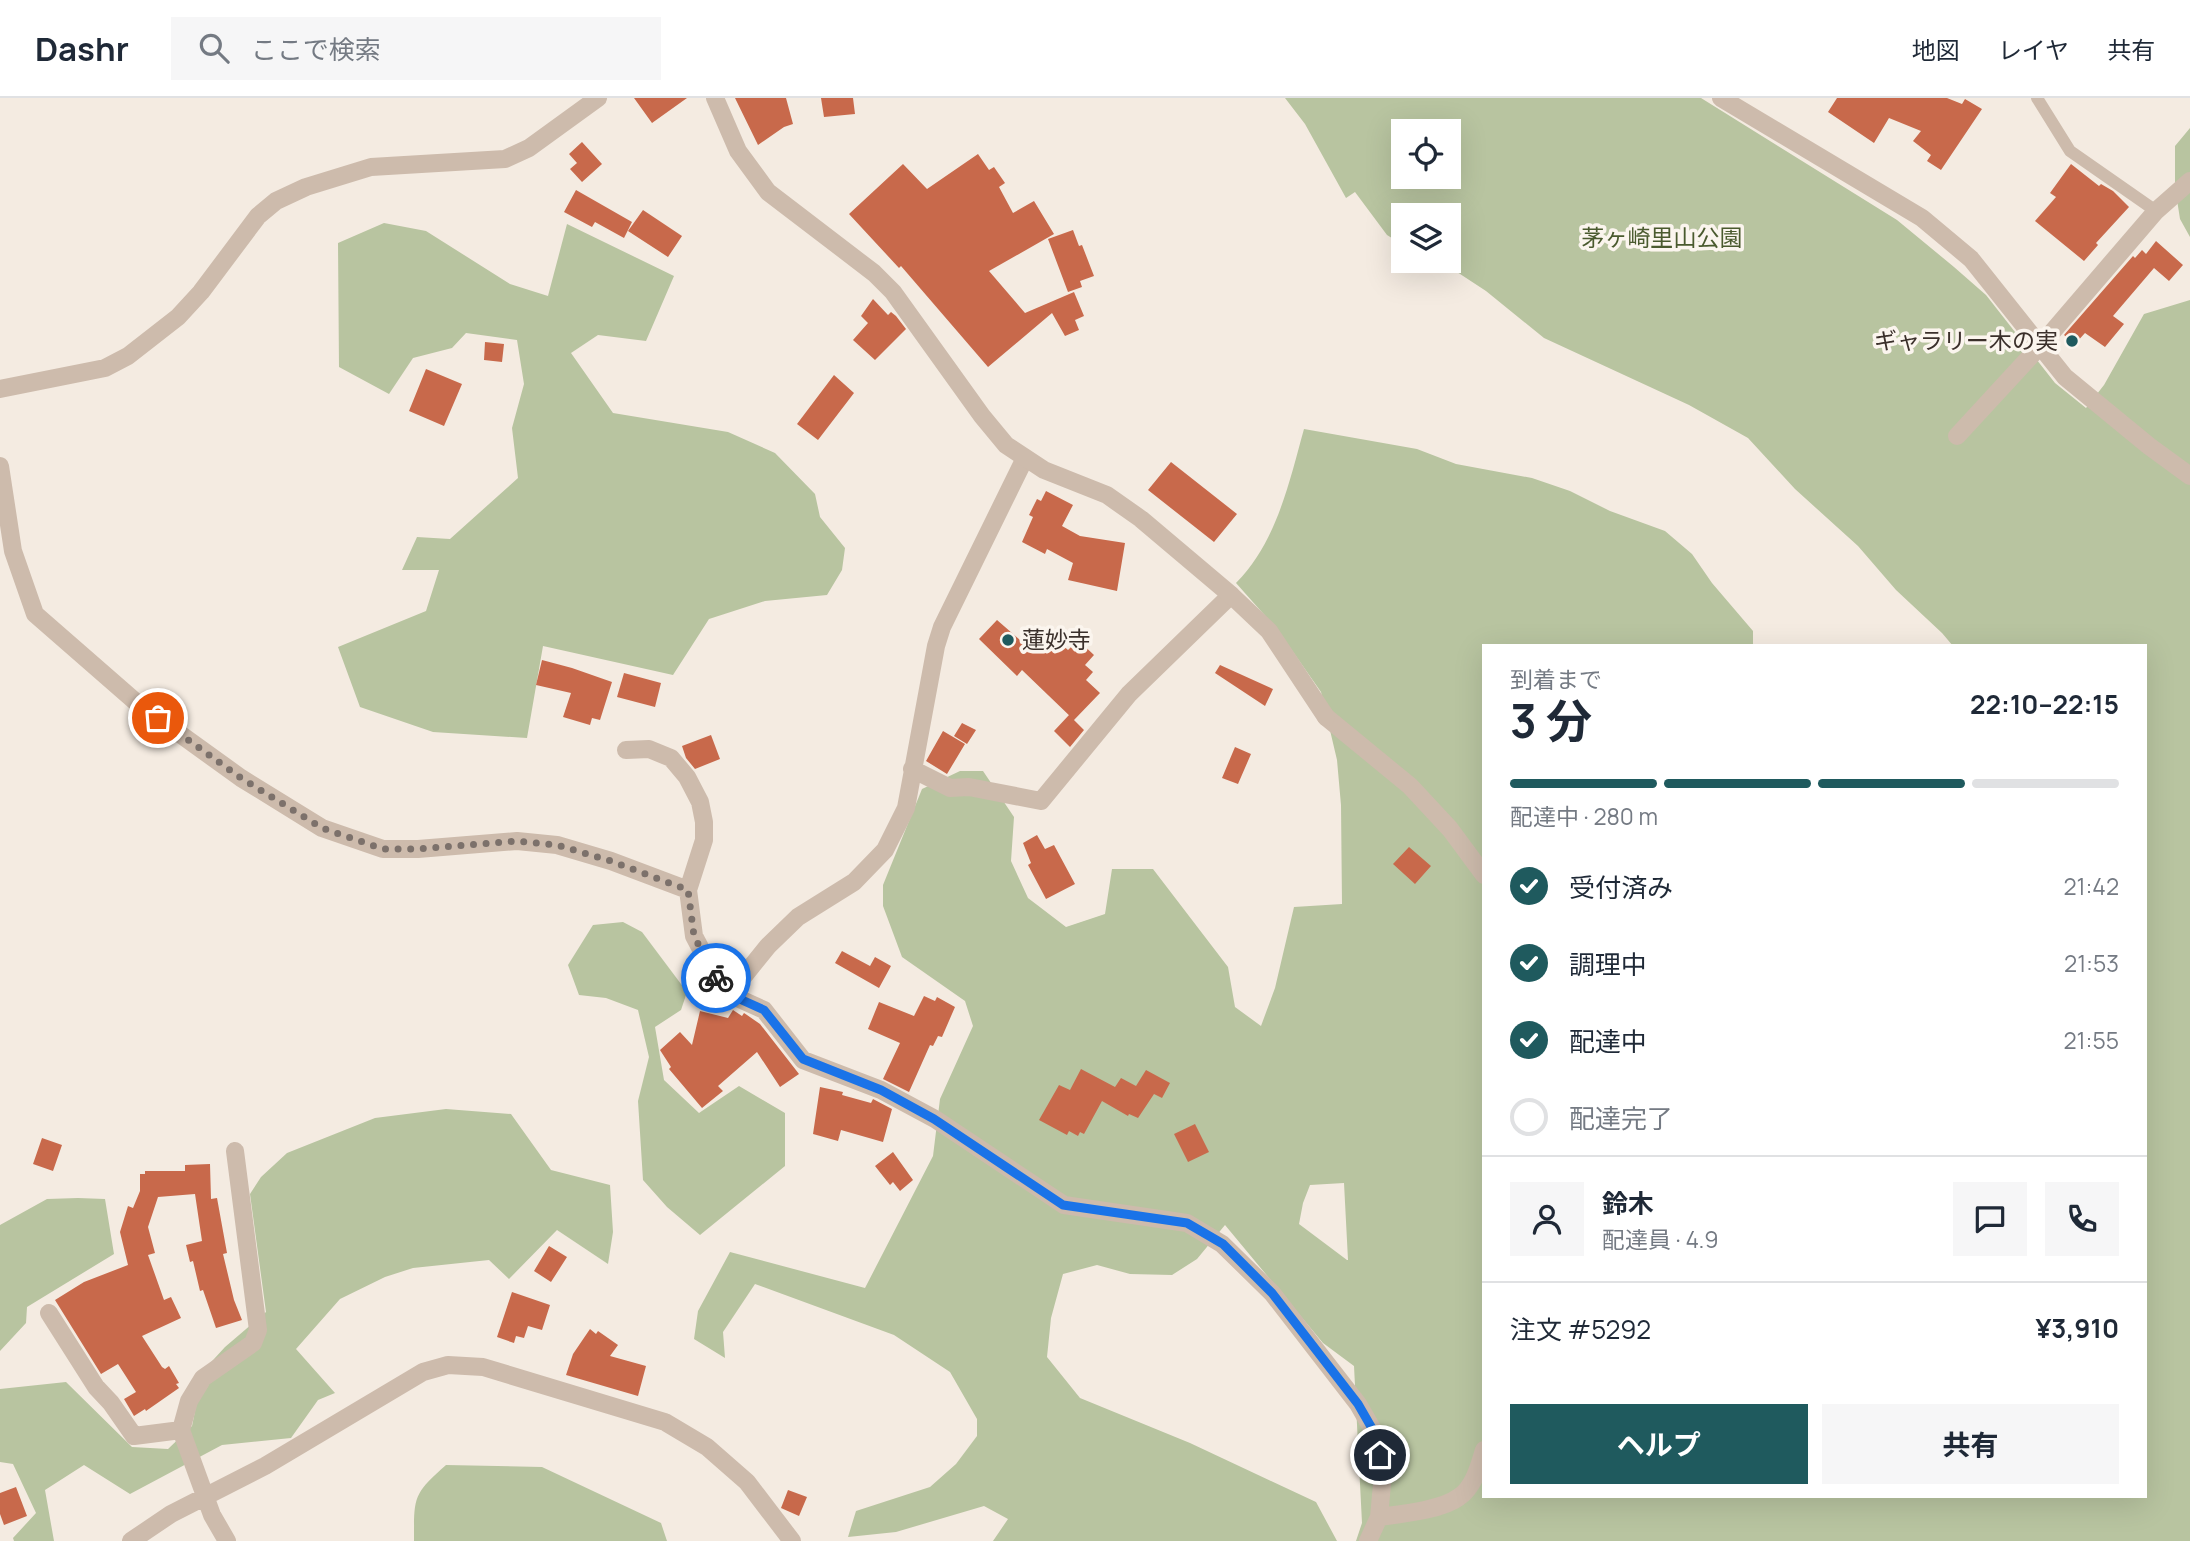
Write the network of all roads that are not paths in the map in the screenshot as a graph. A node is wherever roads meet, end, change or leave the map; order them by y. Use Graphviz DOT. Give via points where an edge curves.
graph roads {
  1 [pos="597,98"];
  2 [pos="715,98"];
  3 [pos="1721,98"];
  4 [pos="2037,98"];
  5 [pos="2190,181"];
  6 [pos="2156,211"];
  7 [pos="2041,345"];
  8 [pos="0,389"];
  9 [pos="1957,436"];
  10 [pos="1025,458"];
  11 [pos="0,466"];
  12 [pos="2190,476"];
  13 [pos="1231,595"];
  14 [pos="626,750"];
  15 [pos="912,769"];
  16 [pos="1482,872"];
  17 [pos="688,890"];
  18 [pos="733,996"];
  19 [pos="235,1151"];
  20 [pos="49,1312"];
  21 [pos="181,1430"];
  22 [pos="1482,1457"];
  23 [pos="206,1495"];
  24 [pos="1380,1517"];
  25 [pos="131,1541"];
  26 [pos="227,1541"];
  27 [pos="792,1541"];
  28 [pos="1368,1541"];
  1 -- 8 [label="street" via="529,148 505,159 371,167 276,201 258,216 178,317 128,356 105,368"];
  2 -- 10 [label="street" via="738,151 768,191 893,292 982,416 1006,445"];
  3 -- 7 [label="street" via="1922,218 1972,259"];
  4 -- 6 [label="lane" via="2070,151"];
  5 -- 6 [label="street"];
  6 -- 7 [label="street"];
  7 -- 9 [label="street"];
  7 -- 12 [label="street" via="2065,376"];
  10 -- 13 [label="street" via="1107,495"];
  10 -- 15 [label="street" via="942,627"];
  11 -- 17 [label="street" via="13,551 35,614 137,703 264,793 322,828 383,849 517,841 557,845"];
  13 -- 15 [label="street" via="1129,694 1041,801 969,787 950,788"];
  13 -- 16 [label="street" via="1269,631 1326,717 1410,786"];
  14 -- 17 [label="street" via="649,748 671,758 700,802 704,840"];
  15 -- 18 [label="street" via="906,808 885,850 854,882 798,917 768,946"];
  17 -- 18 [label="street" via="694,936 715,976"];
  18 -- 24 [label="street" via="764,1010 803,1059 881,1090 934,1119 1063,1205 1187,1223 1223,1244 1272,1293 1358,1404 1377,1437 1383,1473"];
  19 -- 21 [label="street" via="258,1330 253,1343 202,1378"];
  20 -- 21 [label="street" via="96,1387 134,1436"];
  21 -- 23 [label="street"];
  22 -- 24 [label="street" via="1460,1497"];
  23 -- 25 [label="street"];
  23 -- 26 [label="street"];
  23 -- 27 [label="street" via="265,1466 423,1371 449,1365 483,1367 665,1422 707,1447 747,1482"];
  24 -- 28 [label="street"];
}
